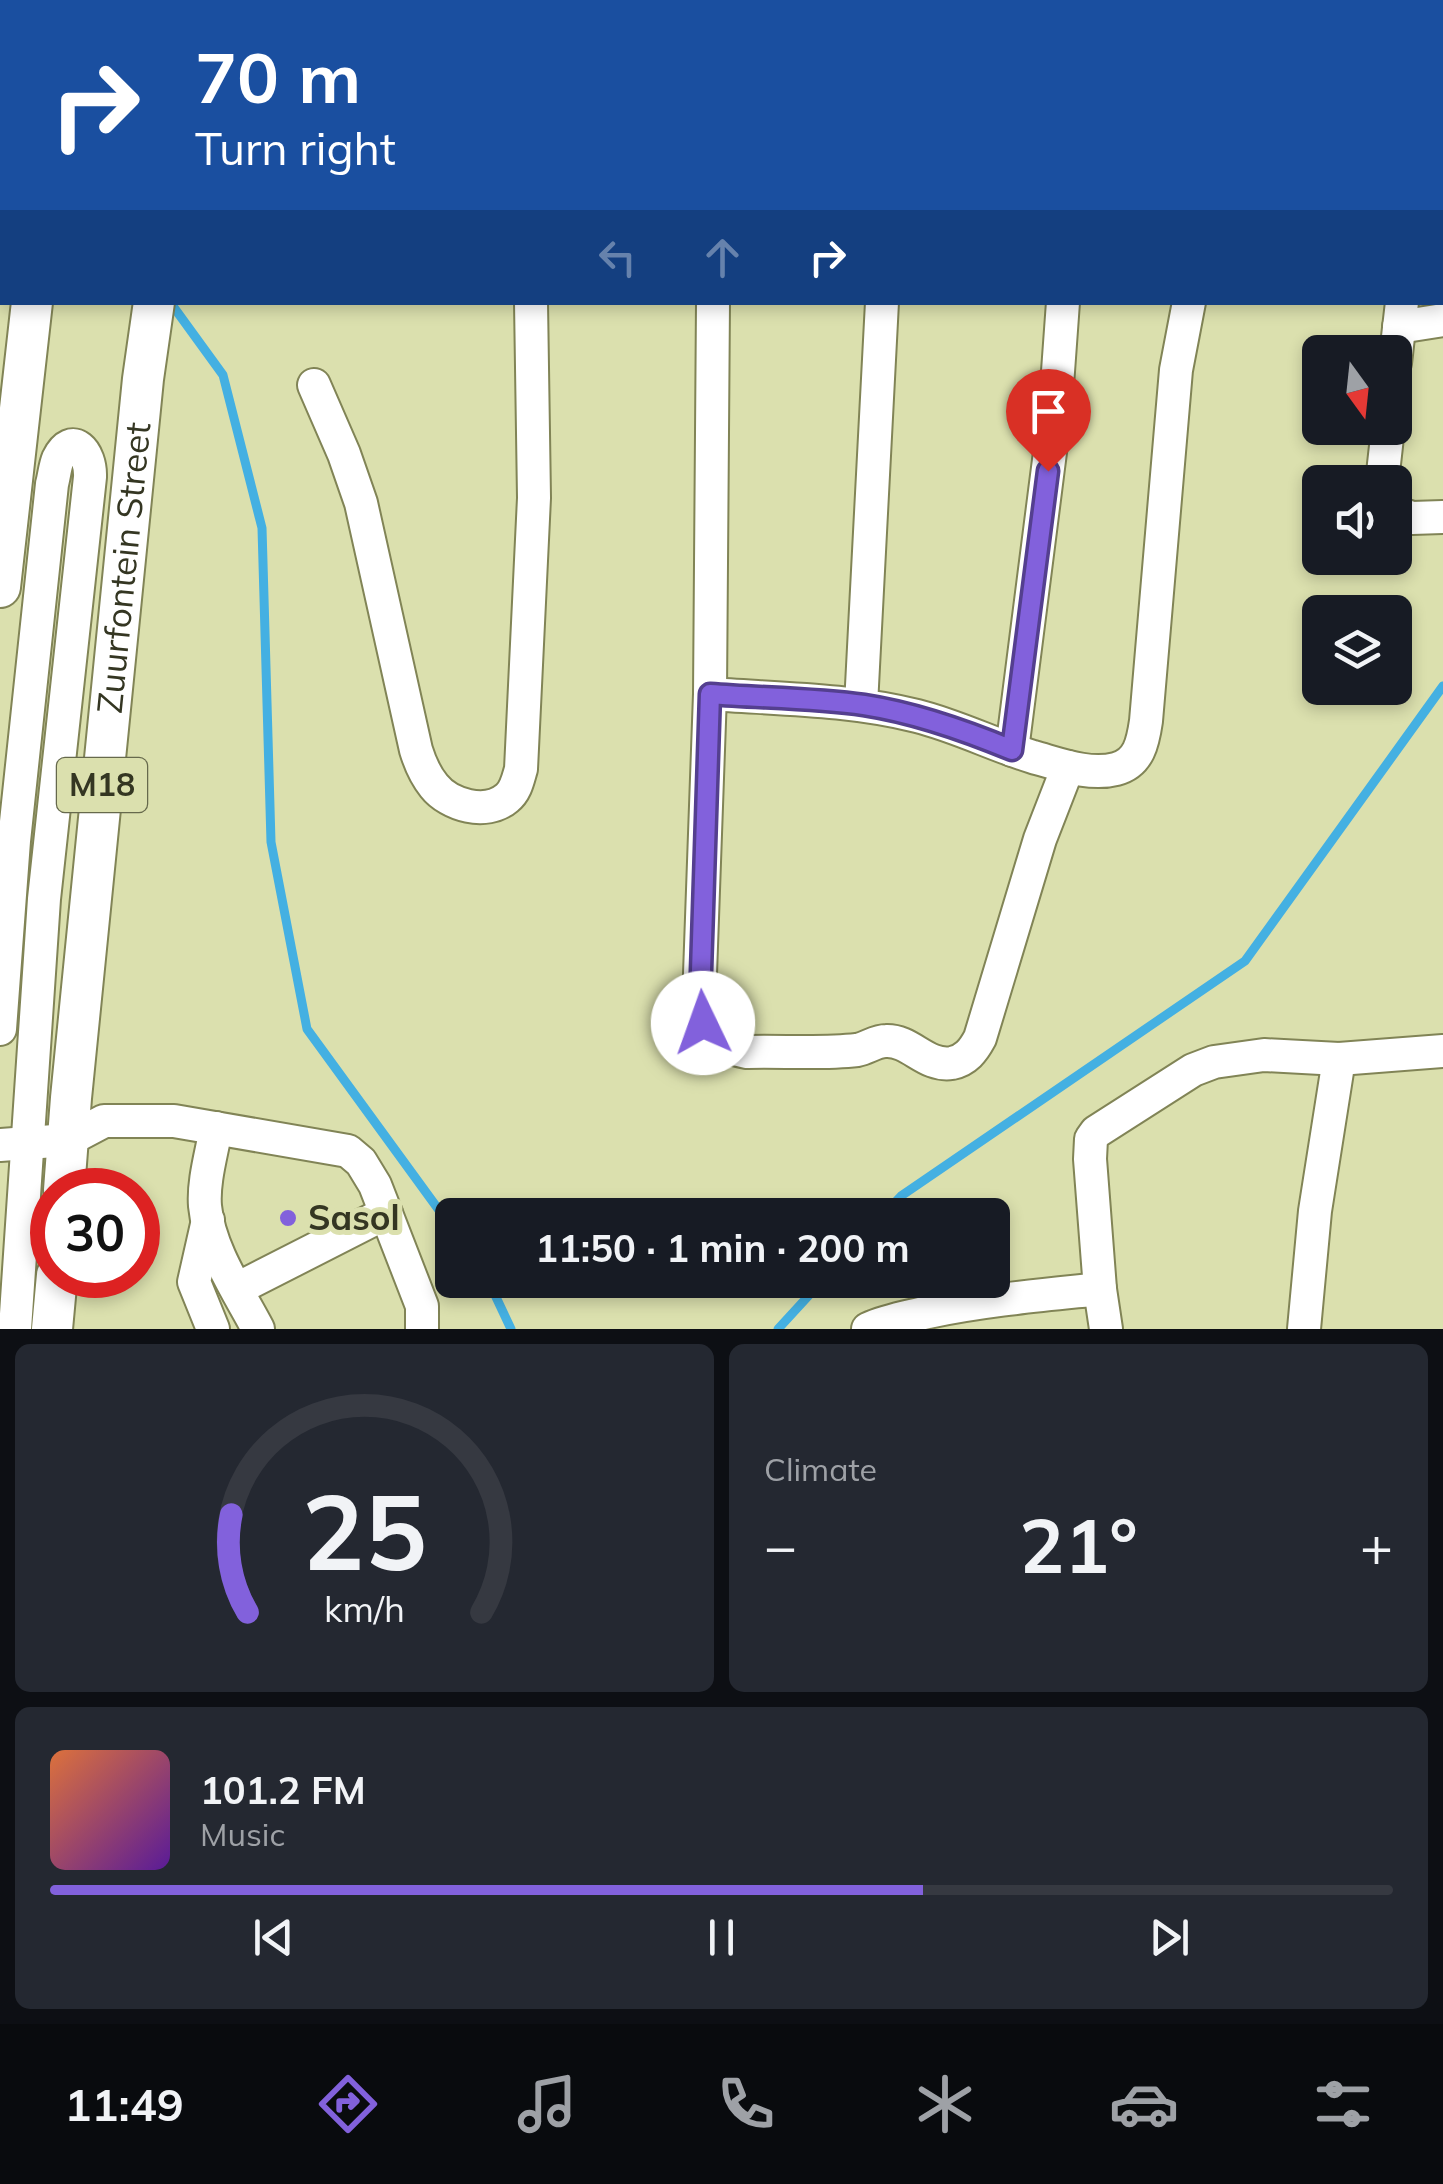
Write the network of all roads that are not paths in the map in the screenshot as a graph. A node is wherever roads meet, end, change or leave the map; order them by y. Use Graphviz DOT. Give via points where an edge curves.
graph roads {
  1 [pos="31,305"];
  2 [pos="154,305"];
  3 [pos="531,305"];
  4 [pos="714,305"];
  5 [pos="882,305"];
  6 [pos="1063,305"];
  7 [pos="1188,305"];
  8 [pos="1401,315"];
  9 [pos="1443,320"];
  10 [pos="314,385"];
  11 [pos="11,386"];
  12 [pos="1443,517"];
  13 [pos="1412,518"];
  14 [pos="0,587"];
  15 [pos="710,694"];
  16 [pos="861,705"];
  17 [pos="1012,750"];
  18 [pos="1068,767"];
  19 [pos="0,1030"];
  20 [pos="1443,1051"];
  21 [pos="1338,1059"];
  22 [pos="34,1095"];
  23 [pos="104,1121"];
  24 [pos="216,1128"];
  25 [pos="68,1140"];
  26 [pos="14,1145"];
  27 [pos="66,1168"];
  28 [pos="386,1213"];
  29 [pos="208,1220"];
  30 [pos="194,1282"];
  31 [pos="238,1289"];
  32 [pos="1100,1289"];
  33 [pos="55,1298"];
  34 [pos="15,1329"];
  35 [pos="52,1329"];
  36 [pos="189,1329"];
  37 [pos="213,1329"];
  38 [pos="258,1329"];
  39 [pos="422,1329"];
  40 [pos="868,1329"];
  41 [pos="1106,1329"];
  42 [pos="1304,1329"];
  1 -- 11 [label="main road"];
  2 -- 22 [label="main road, Zuurfontein Street / M18"];
  3 -- 10 [label="street" via="534,498 521,770 507,798 493,805 453,802 423,770 361,502"];
  4 -- 15 [label="street"];
  5 -- 16 [label="street"];
  6 -- 17 [label="street"];
  7 -- 18 [label="street" via="1176,370 1143,737 1138,754 1118,769"];
  8 -- 9 [label="street"];
  11 -- 14 [label="main road"];
  12 -- 13 [label="street"];
  15 -- 16 [label="street"];
  15 -- 18 [label="street" via="700,1002 708,1035 732,1049 857,1050 885,1041 936,1062 964,1059 980,1038"];
  16 -- 17 [label="street" via="920,717"];
  17 -- 18 [label="street"];
  19 -- 22 [label="street" via="52,484 63,452 78,447 89,459 90,477 44,899"];
  20 -- 21 [label="street"];
  21 -- 32 [label="street" via="1264,1055 1214,1062 1096,1132 1090,1159"];
  21 -- 42 [label="street"];
  22 -- 23 [label="street"];
  22 -- 25 [label="main road, Zuurfontein Street / M18"];
  22 -- 26 [label="street"];
  23 -- 24 [label="street"];
  23 -- 25 [label="street"];
  24 -- 28 [label="street" via="348,1151 375,1185"];
  24 -- 29 [label="street" via="204,1202"];
  25 -- 26 [label="street"];
  25 -- 27 [label="main road, Zuurfontein Street / M18"];
  26 -- 34 [label="street"];
  28 -- 31 [label="street"];
  28 -- 39 [label="street" via="422,1306"];
  29 -- 30 [label="street"];
  29 -- 31 [label="street"];
  30 -- 36 [label="street"];
  30 -- 37 [label="street"];
  31 -- 38 [label="street"];
  32 -- 40 [label="street" via="976,1304"];
  32 -- 41 [label="street"];
  33 -- 35 [label="main road"];
}
